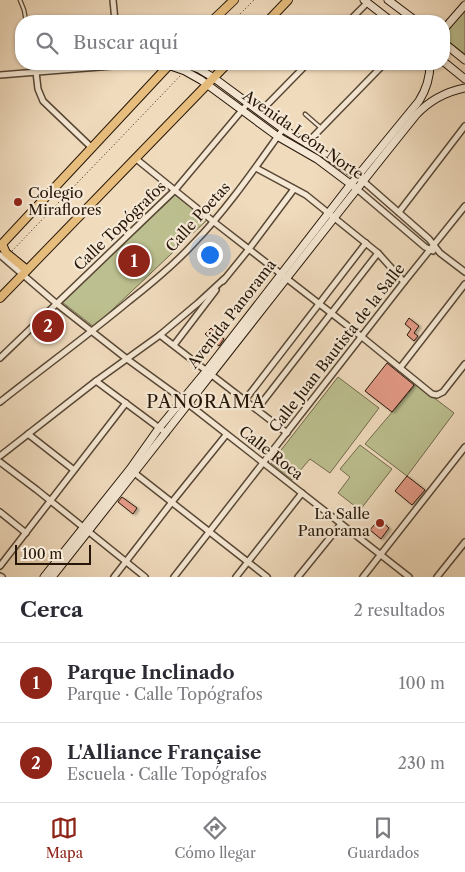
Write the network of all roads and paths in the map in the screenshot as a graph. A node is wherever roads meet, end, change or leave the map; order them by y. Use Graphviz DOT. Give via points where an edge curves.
graph roads {
  1 [pos="20,0"];
  2 [pos="113,0"];
  3 [pos="234,0"];
  4 [pos="254,0"];
  5 [pos="288,0"];
  6 [pos="388,0"];
  7 [pos="365,1"];
  8 [pos="465,5"];
  9 [pos="25,15"];
  10 [pos="114,15"];
  11 [pos="218,15"];
  12 [pos="239,15"];
  13 [pos="274,15"];
  14 [pos="354,15"];
  15 [pos="383,15"];
  16 [pos="408,15"];
  17 [pos="450,22"];
  18 [pos="450,48"];
  19 [pos="465,60"];
  20 [pos="450,67"];
  21 [pos="57,70"];
  22 [pos="163,70"];
  23 [pos="182,70"];
  24 [pos="189,70"];
  25 [pos="196,70"];
  26 [pos="221,70"];
  27 [pos="301,70"];
  28 [pos="378,70"];
  29 [pos="429,70"];
  30 [pos="36,72"];
  31 [pos="206,73"];
  32 [pos="0,75"];
  33 [pos="214,78"];
  34 [pos="465,79"];
  35 [pos="204,82"];
  36 [pos="465,88"];
  37 [pos="248,103"];
  38 [pos="242,110"];
  39 [pos="260,112"];
  40 [pos="305,114"];
  41 [pos="465,126"];
  42 [pos="321,128"];
  43 [pos="282,129"];
  44 [pos="278,136"];
  45 [pos="306,144"];
  46 [pos="92,147"];
  47 [pos="135,158"];
  48 [pos="256,168"];
  49 [pos="360,179"];
  50 [pos="354,186"];
  51 [pos="294,189"];
  52 [pos="175,190"];
  53 [pos="465,206"];
  54 [pos="399,212"];
  55 [pos="331,216"];
  56 [pos="214,222"];
  57 [pos="366,243"];
  58 [pos="1,245"];
  59 [pos="435,245"];
  60 [pos="249,249"];
  61 [pos="430,250"];
  62 [pos="378,253"];
  63 [pos="440,253"];
  64 [pos="4,256"];
  65 [pos="465,272"];
  66 [pos="25,273"];
  67 [pos="284,277"];
  68 [pos="224,279"];
  69 [pos="404,282"];
  70 [pos="465,284"];
  71 [pos="0,298"];
  72 [pos="57,304"];
  73 [pos="319,304"];
  74 [pos="331,313"];
  75 [pos="92,331"];
  76 [pos="160,334"];
  77 [pos="362,337"];
  78 [pos="174,345"];
  79 [pos="0,358"];
  80 [pos="127,360"];
  81 [pos="465,364"];
  82 [pos="400,368"];
  83 [pos="209,372"];
  84 [pos="96,381"];
  85 [pos="245,400"];
  86 [pos="185,401"];
  87 [pos="0,402"];
  88 [pos="126,403"];
  89 [pos="257,409"];
  90 [pos="159,428"];
  91 [pos="166,433"];
  92 [pos="287,433"];
  93 [pos="28,434"];
  94 [pos="226,435"];
  95 [pos="465,447"];
  96 [pos="0,456"];
  97 [pos="0,462"];
  98 [pos="264,463"];
  99 [pos="74,470"];
  100 [pos="132,471"];
  101 [pos="302,493"];
  102 [pos="50,501"];
  103 [pos="172,502"];
  104 [pos="0,512"];
  105 [pos="341,524"];
  106 [pos="85,530"];
  107 [pos="210,532"];
  108 [pos="26,533"];
  109 [pos="465,542"];
  110 [pos="381,555"];
  111 [pos="126,561"];
  112 [pos="247,562"];
  113 [pos="0,566"];
  114 [pos="44,577"];
  115 [pos="52,577"];
  116 [pos="114,577"];
  117 [pos="145,577"];
  118 [pos="174,577"];
  119 [pos="236,577"];
  120 [pos="267,577"];
  121 [pos="298,577"];
  122 [pos="363,577"];
  123 [pos="409,577"];
  124 [pos="437,577"];
  1 -- 9 [label="lane"];
  2 -- 10 [label="street"];
  3 -- 11 [label="main road"];
  4 -- 12 [label="path"];
  5 -- 13 [label="main road"];
  6 -- 16 [label="street"];
  7 -- 14 [label="street"];
  7 -- 15 [label="street"];
  8 -- 17 [label="street"];
  18 -- 19 [label="street"];
  20 -- 34 [label="street"];
  21 -- 30 [label="street"];
  22 -- 46 [label="main road"];
  23 -- 64 [label="path"];
  24 -- 35 [label="street, Avenida León Norte"];
  25 -- 31 [label="street, Avenida León Norte"];
  26 -- 33 [label="main road"];
  27 -- 39 [label="street"];
  28 -- 42 [label="street"];
  29 -- 49 [label="street, Avenida Panorama" via="425,93"];
  30 -- 32 [label="street"];
  30 -- 46 [label="street" via="41,98"];
  31 -- 33 [label="street, Avenida León Norte"];
  31 -- 35 [label="street"];
  33 -- 35 [label="main road"];
  33 -- 37 [label="street, Avenida León Norte"];
  35 -- 38 [label="street, Avenida León Norte"];
  35 -- 47 [label="main road"];
  36 -- 49 [label="street, Avenida Panorama" via="447,92 423,107"];
  37 -- 38 [label="street, Calle Topógrafos"];
  37 -- 39 [label="street, Avenida León Norte"];
  38 -- 44 [label="street, Avenida León Norte"];
  38 -- 52 [label="street, Calle Topógrafos"];
  39 -- 43 [label="street, Avenida León Norte"];
  40 -- 42 [label="lane"];
  41 -- 54 [label="street"];
  42 -- 45 [label="street"];
  43 -- 44 [label="street, Calle Poetas"];
  43 -- 45 [label="street, Avenida León Norte"];
  44 -- 48 [label="street, Calle Poetas"];
  44 -- 50 [label="street, Avenida León Norte"];
  45 -- 49 [label="street, Avenida León Norte"];
  46 -- 58 [label="main road"];
  47 -- 52 [label="street"];
  47 -- 66 [label="main road"];
  48 -- 51 [label="street"];
  48 -- 56 [label="street, Calle Poetas"];
  49 -- 50 [label="street, Avenida Panorama"];
  49 -- 54 [label="street, Avenida León Norte"];
  50 -- 55 [label="street, Avenida Panorama"];
  50 -- 61 [label="street, Avenida León Norte"];
  51 -- 55 [label="street"];
  51 -- 60 [label="street"];
  52 -- 56 [label="street"];
  52 -- 72 [label="street, Calle Topógrafos"];
  53 -- 59 [label="street, Calle Juan Bautista de la Salle"];
  54 -- 59 [label="street, Avenida León Norte"];
  55 -- 57 [label="street"];
  55 -- 67 [label="street, Avenida Panorama"];
  56 -- 60 [label="street"];
  56 -- 75 [label="street, Calle Poetas" via="163,273"];
  57 -- 62 [label="street"];
  57 -- 73 [label="street"];
  58 -- 64 [label="main road"];
  59 -- 61 [label="street, Calle Juan Bautista de la Salle"];
  59 -- 63 [label="street, Avenida León Norte"];
  60 -- 67 [label="street"];
  60 -- 68 [label="street"];
  61 -- 63 [label="street, Avenida León Norte"];
  61 -- 69 [label="street, Calle Juan Bautista de la Salle"];
  62 -- 69 [label="street"];
  62 -- 74 [label="street"];
  63 -- 65 [label="street, Avenida León Norte"];
  64 -- 66 [label="main road"];
  66 -- 71 [label="main road"];
  66 -- 72 [label="street, Calle Roca"];
  67 -- 73 [label="street"];
  67 -- 83 [label="street, Avenida Panorama"];
  68 -- 76 [label="street"];
  68 -- 78 [label="street"];
  69 -- 77 [label="street, Calle Juan Bautista de la Salle"];
  70 -- 82 [label="street"];
  72 -- 75 [label="street, Calle Roca"];
  72 -- 79 [label="street, Calle Topógrafos"];
  73 -- 74 [label="street"];
  73 -- 85 [label="street"];
  74 -- 77 [label="street"];
  74 -- 89 [label="street"];
  75 -- 80 [label="street, Calle Roca"];
  75 -- 87 [label="street, Calle Poetas"];
  76 -- 78 [label="street"];
  76 -- 80 [label="street"];
  77 -- 82 [label="street"];
  77 -- 92 [label="street, Calle Juan Bautista de la Salle"];
  78 -- 83 [label="street"];
  80 -- 84 [label="street"];
  80 -- 86 [label="street, Calle Roca"];
  81 -- 82 [label="street" via="437,395"];
  83 -- 85 [label="street"];
  83 -- 86 [label="street, Avenida Panorama"];
  84 -- 88 [label="street"];
  84 -- 93 [label="street"];
  85 -- 89 [label="street"];
  86 -- 90 [label="street, Avenida Panorama"];
  86 -- 91 [label="street, Avenida Panorama"];
  86 -- 94 [label="street, Calle Roca"];
  88 -- 90 [label="street"];
  88 -- 99 [label="street"];
  89 -- 92 [label="street"];
  90 -- 91 [label="street"];
  90 -- 100 [label="street, Avenida Panorama"];
  91 -- 100 [label="street, Avenida Panorama"];
  92 -- 98 [label="street, Calle Juan Bautista de la Salle"];
  93 -- 96 [label="street"];
  93 -- 99 [label="street"];
  94 -- 98 [label="street, Calle Roca"];
  94 -- 103 [label="street"];
  95 -- 110 [label="street"];
  97 -- 102 [label="street"];
  98 -- 101 [label="street, Calle Roca"];
  98 -- 107 [label="street, Calle Juan Bautista de la Salle"];
  99 -- 102 [label="street"];
  100 -- 103 [label="street"];
  100 -- 106 [label="street, Avenida Panorama"];
  101 -- 105 [label="street, Calle Roca"];
  101 -- 112 [label="street"];
  102 -- 106 [label="street"];
  102 -- 108 [label="street"];
  103 -- 107 [label="street"];
  103 -- 111 [label="street"];
  104 -- 108 [label="street"];
  105 -- 110 [label="street, Calle Roca"];
  105 -- 121 [label="street"];
  106 -- 111 [label="street"];
  106 -- 114 [label="street, Avenida Panorama"];
  106 -- 115 [label="street, Avenida Panorama"];
  107 -- 112 [label="street"];
  107 -- 118 [label="street, Calle Juan Bautista de la Salle"];
  108 -- 113 [label="street"];
  109 -- 124 [label="street"];
  110 -- 122 [label="street"];
  110 -- 123 [label="street, Calle Roca"];
  111 -- 116 [label="street"];
  111 -- 117 [label="street"];
  112 -- 119 [label="street"];
  112 -- 120 [label="street"];
}
